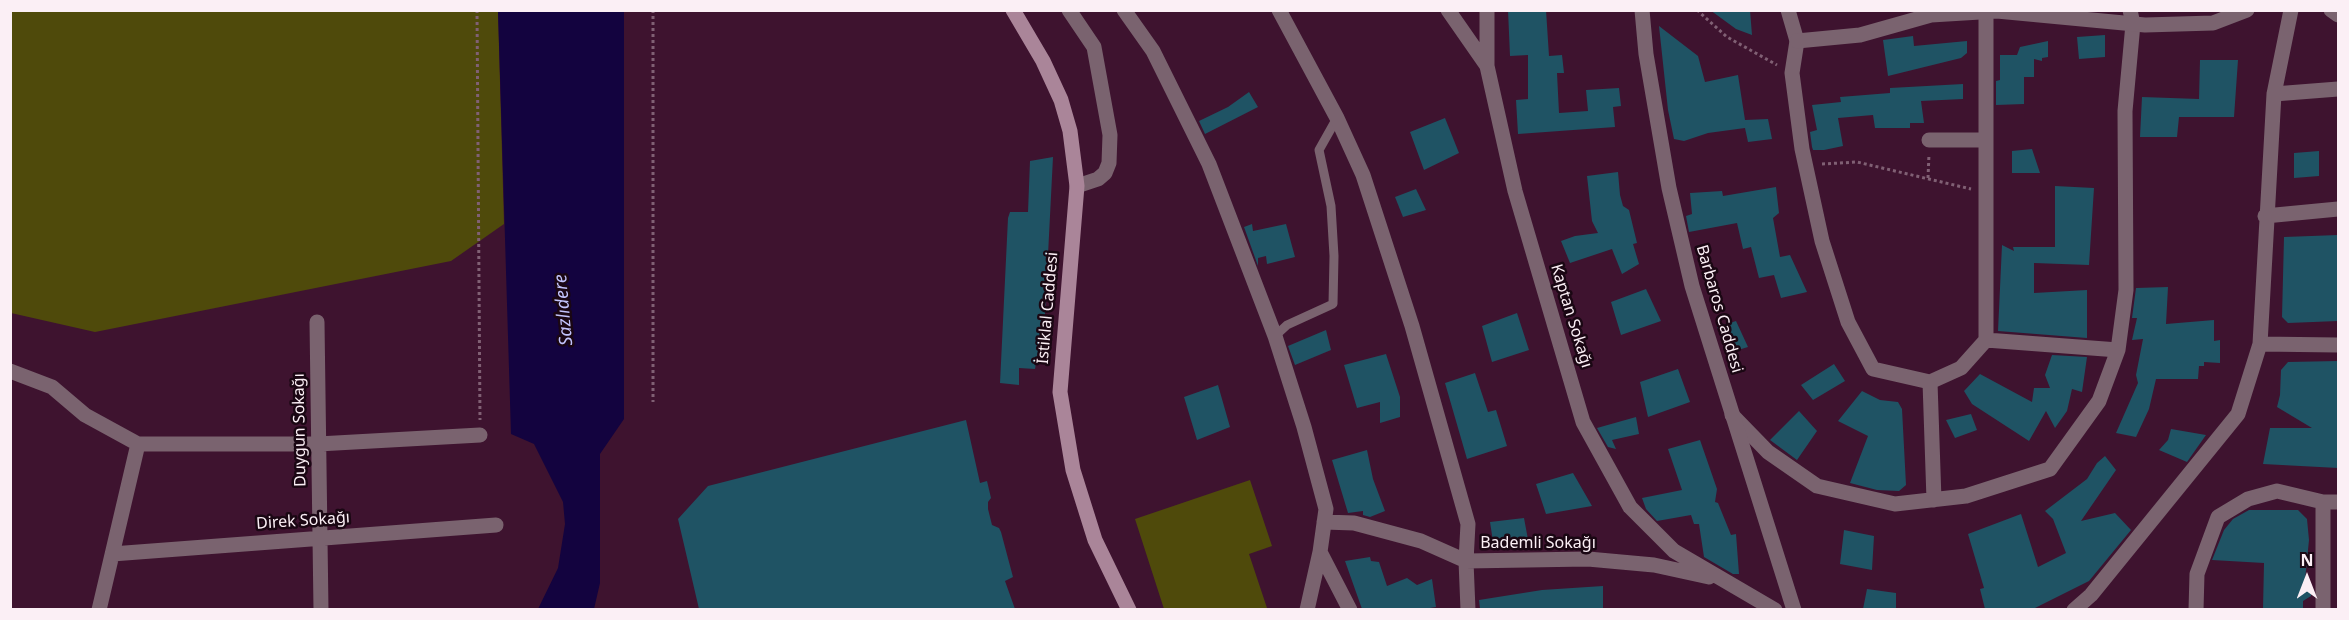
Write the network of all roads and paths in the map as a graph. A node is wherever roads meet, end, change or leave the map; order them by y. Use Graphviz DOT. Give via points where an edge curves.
graph roads {
  1 [pos="477,10"];
  2 [pos="653,10"];
  3 [pos="1013,10"];
  4 [pos="1069,10"];
  5 [pos="1124,10"];
  6 [pos="1279,10"];
  7 [pos="1448,10"];
  8 [pos="1487,10"];
  9 [pos="1642,10"];
  10 [pos="1697,10"];
  11 [pos="1788,10"];
  12 [pos="2247,10"];
  13 [pos="2291,10"];
  14 [pos="2331,10"];
  15 [pos="1986,11"];
  16 [pos="2338,15"];
  17 [pos="2132,17"];
  18 [pos="1797,41"];
  19 [pos="1487,66"];
  20 [pos="1792,73"];
  21 [pos="2338,89"];
  22 [pos="2274,94"];
  23 [pos="1337,118"];
  24 [pos="1929,140"];
  25 [pos="1985,140"];
  26 [pos="1806,165"];
  27 [pos="1928,178"];
  28 [pos="1077,186"];
  29 [pos="1985,192"];
  30 [pos="2338,209"];
  31 [pos="2265,216"];
  32 [pos="317,322"];
  33 [pos="1275,336"];
  34 [pos="1986,340"];
  35 [pos="2260,344"];
  36 [pos="2338,345"];
  37 [pos="2118,350"];
  38 [pos="10,371"];
  39 [pos="1930,382"];
  40 [pos="653,402"];
  41 [pos="1732,415"];
  42 [pos="480,435"];
  43 [pos="138,444"];
  44 [pos="318,444"];
  45 [pos="1934,500"];
  46 [pos="2331,502"];
  47 [pos="1324,522"];
  48 [pos="496,525"];
  49 [pos="319,537"];
  50 [pos="1320,552"];
  51 [pos="112,554"];
  52 [pos="1466,561"];
  53 [pos="1721,579"];
  54 [pos="99,609"];
  55 [pos="321,609"];
  56 [pos="1129,609"];
  57 [pos="1306,609"];
  58 [pos="1350,609"];
  59 [pos="1468,609"];
  60 [pos="1775,609"];
  61 [pos="1794,609"];
  62 [pos="2073,609"];
  63 [pos="2196,609"];
  64 [pos="2323,609"];
  1 -- 42 [label="path"];
  2 -- 40 [label="path"];
  3 -- 28 [label="main road, İstiklal Caddesi" via="1061,100 1070,131"];
  4 -- 28 [label="street" via="1094,47 1110,135 1105,173"];
  5 -- 33 [label="street" via="1153,51 1209,164"];
  6 -- 23 [label="street"];
  7 -- 19 [label="street"];
  8 -- 19 [label="street, Kaptan Sokağı"];
  9 -- 41 [label="street, Barbaros Caddesi" via="1669,188 1692,286"];
  10 -- 20 [label="path" via="1727,37"];
  11 -- 18 [label="street"];
  12 -- 17 [label="street" via="2213,23"];
  13 -- 22 [label="street"];
  14 -- 16 [label="street"];
  15 -- 17 [label="street"];
  15 -- 18 [label="street" via="1931,15 1860,34"];
  15 -- 25 [label="street"];
  17 -- 37 [label="street" via="2125,111 2126,290"];
  18 -- 20 [label="street"];
  19 -- 53 [label="street, Kaptan Sokağı" via="1515,191 1583,422 1630,507 1674,550"];
  20 -- 26 [label="street"];
  21 -- 22 [label="street"];
  22 -- 31 [label="street"];
  23 -- 33 [label="lane" via="1318,150 1331,206 1333,304 1287,325"];
  23 -- 52 [label="street" via="1363,175 1412,326 1468,524"];
  24 -- 25 [label="street"];
  24 -- 27 [label="path"];
  25 -- 29 [label="street"];
  26 -- 27 [label="path" via="1857,162"];
  26 -- 39 [label="street" via="1822,241 1845,312 1873,369"];
  27 -- 29 [label="path"];
  28 -- 56 [label="main road, İstiklal Caddesi" via="1060,392 1073,470 1095,540"];
  29 -- 34 [label="street"];
  30 -- 31 [label="street"];
  31 -- 35 [label="street"];
  32 -- 44 [label="street, Duygun Sokağı"];
  33 -- 47 [label="street" via="1322,489"];
  34 -- 37 [label="street"];
  34 -- 39 [label="street" via="1961,368"];
  35 -- 36 [label="street"];
  35 -- 62 [label="street" via="2238,414 2099,586"];
  37 -- 45 [label="street" via="2098,401 2050,469 1966,496"];
  38 -- 43 [label="street" via="52,387 85,415"];
  39 -- 45 [label="street"];
  41 -- 45 [label="street" via="1768,452 1816,486 1895,504"];
  41 -- 61 [label="street, Barbaros Caddesi"];
  42 -- 44 [label="street"];
  43 -- 44 [label="street"];
  43 -- 51 [label="street"];
  44 -- 49 [label="street, Duygun Sokağı"];
  46 -- 63 [label="street" via="2277,491 2248,499 2218,517 2197,574"];
  46 -- 64 [label="street"];
  47 -- 50 [label="street"];
  47 -- 52 [label="street, Bademli Sokağı" via="1353,523 1410,538"];
  48 -- 49 [label="street, Direk Sokağı"];
  49 -- 51 [label="street, Direk Sokağı"];
  49 -- 55 [label="street, Duygun Sokağı"];
  50 -- 57 [label="street"];
  50 -- 58 [label="street"];
  51 -- 54 [label="street"];
  52 -- 53 [label="street, Bademli Sokağı" via="1588,559 1654,565"];
  52 -- 59 [label="street"];
  53 -- 60 [label="street"];
}
